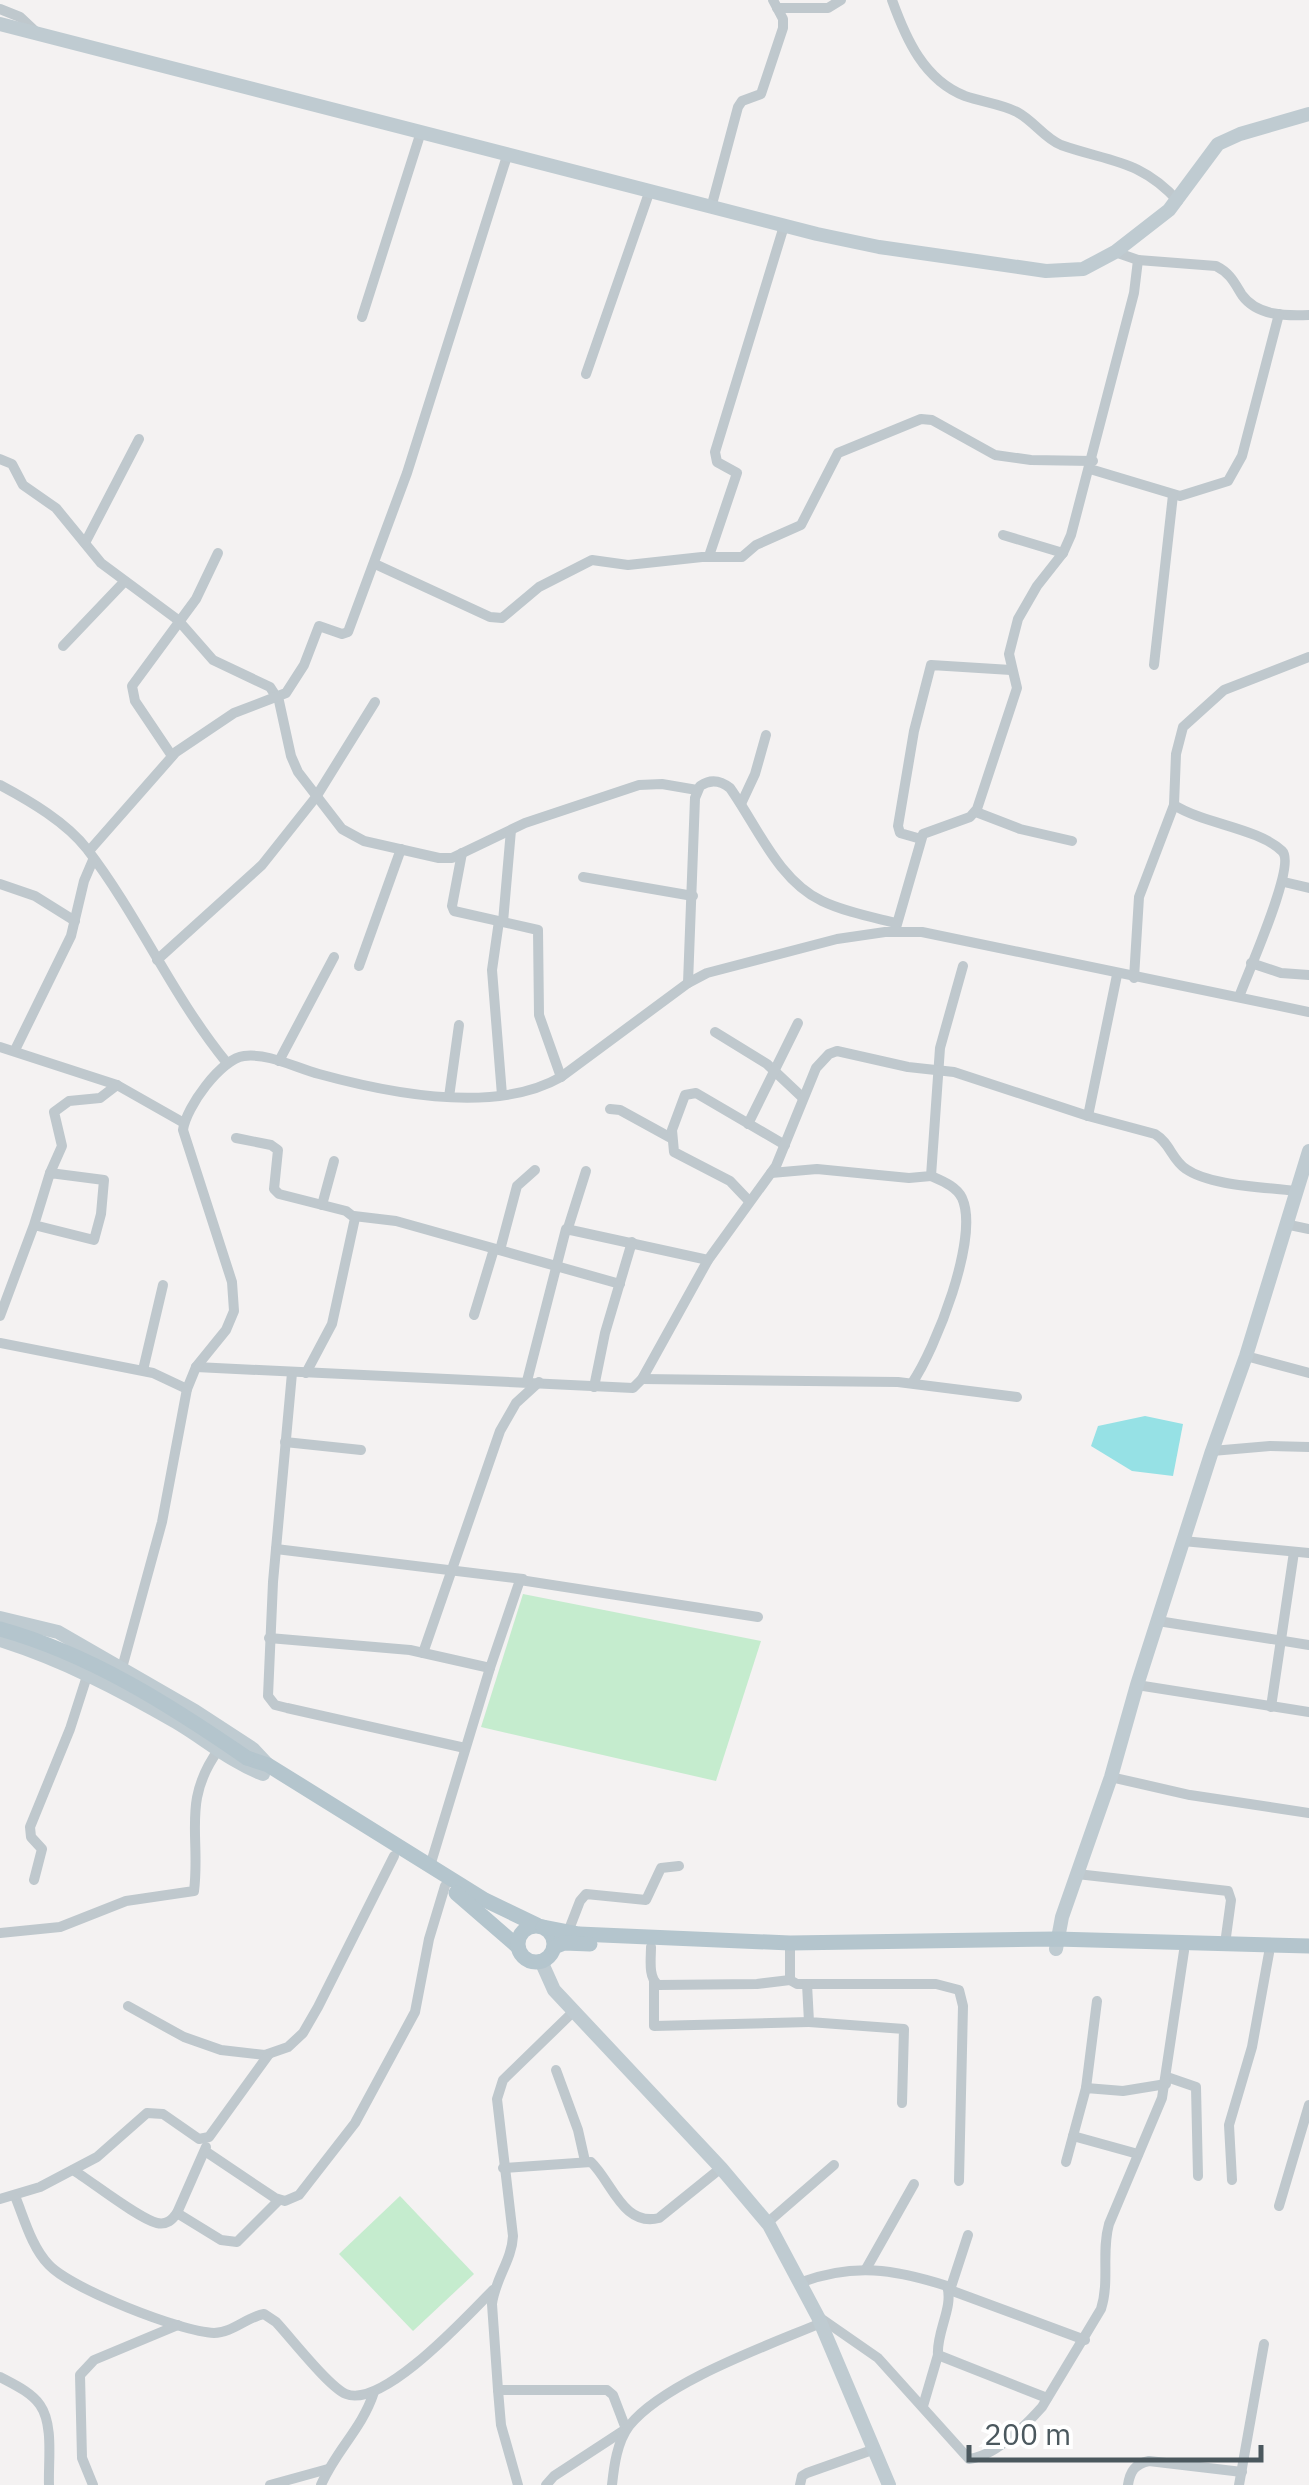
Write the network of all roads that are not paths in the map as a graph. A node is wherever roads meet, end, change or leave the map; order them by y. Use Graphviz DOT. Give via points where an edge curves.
graph roads {
  1 [pos="841,0"];
  2 [pos="892,0"];
  3 [pos="775,4"];
  4 [pos="0,9"];
  5 [pos="0,24"];
  6 [pos="38,34"];
  7 [pos="1309,114"];
  8 [pos="420,134"];
  9 [pos="507,156"];
  10 [pos="648,192"];
  11 [pos="1178,200"];
  12 [pos="711,208"];
  13 [pos="784,226"];
  14 [pos="1116,252"];
  15 [pos="1138,260"];
  16 [pos="1279,314"];
  17 [pos="1309,316"];
  18 [pos="362,317"];
  19 [pos="586,374"];
  20 [pos="138,438"];
  21 [pos="0,459"];
  22 [pos="1091,465"];
  23 [pos="1173,496"];
  24 [pos="1003,535"];
  25 [pos="85,543"];
  26 [pos="218,553"];
  27 [pos="1063,554"];
  28 [pos="708,556"];
  29 [pos="375,564"];
  30 [pos="124,582"];
  31 [pos="178,620"];
  32 [pos="63,646"];
  33 [pos="1309,657"];
  34 [pos="1154,665"];
  35 [pos="1011,670"];
  36 [pos="278,698"];
  37 [pos="375,702"];
  38 [pos="766,734"];
  39 [pos="172,756"];
  40 [pos="0,785"];
  41 [pos="697,790"];
  42 [pos="316,797"];
  43 [pos="741,804"];
  44 [pos="1174,805"];
  45 [pos="976,812"];
  46 [pos="511,830"];
  47 [pos="922,839"];
  48 [pos="1072,841"];
  49 [pos="401,849"];
  50 [pos="462,854"];
  51 [pos="91,856"];
  52 [pos="583,877"];
  53 [pos="1284,882"];
  54 [pos="0,884"];
  55 [pos="1309,888"];
  56 [pos="693,896"];
  57 [pos="75,921"];
  58 [pos="501,921"];
  59 [pos="896,927"];
  60 [pos="334,958"];
  61 [pos="157,960"];
  62 [pos="1251,963"];
  63 [pos="359,966"];
  64 [pos="963,966"];
  65 [pos="1117,974"];
  66 [pos="1309,975"];
  67 [pos="1134,978"];
  68 [pos="688,983"];
  69 [pos="1239,997"];
  70 [pos="1309,1012"];
  71 [pos="798,1023"];
  72 [pos="459,1025"];
  73 [pos="716,1032"];
  74 [pos="0,1046"];
  75 [pos="15,1050"];
  76 [pos="279,1061"];
  77 [pos="227,1063"];
  78 [pos="938,1068"];
  79 [pos="774,1072"];
  80 [pos="560,1078"];
  81 [pos="117,1085"];
  82 [pos="502,1095"];
  83 [pos="449,1096"];
  84 [pos="802,1098"];
  85 [pos="610,1109"];
  86 [pos="1088,1116"];
  87 [pos="184,1123"];
  88 [pos="748,1124"];
  89 [pos="236,1138"];
  90 [pos="671,1138"];
  91 [pos="785,1145"];
  92 [pos="1309,1151"];
  93 [pos="334,1160"];
  94 [pos="535,1170"];
  95 [pos="586,1171"];
  96 [pos="771,1173"];
  97 [pos="50,1174"];
  98 [pos="931,1176"];
  99 [pos="1295,1191"];
  100 [pos="749,1200"];
  101 [pos="322,1205"];
  102 [pos="354,1216"];
  103 [pos="1285,1224"];
  104 [pos="34,1225"];
  105 [pos="568,1228"];
  106 [pos="1309,1229"];
  107 [pos="632,1242"];
  108 [pos="497,1249"];
  109 [pos="708,1260"];
  110 [pos="555,1266"];
  111 [pos="620,1284"];
  112 [pos="163,1285"];
  113 [pos="474,1315"];
  114 [pos="0,1316"];
  115 [pos="0,1342"];
  116 [pos="1246,1356"];
  117 [pos="196,1367"];
  118 [pos="143,1370"];
  119 [pos="292,1373"];
  120 [pos="306,1374"];
  121 [pos="1309,1374"];
  122 [pos="642,1379"];
  123 [pos="533,1382"];
  124 [pos="912,1383"];
  125 [pos="594,1387"];
  126 [pos="187,1389"];
  127 [pos="1017,1397"];
  128 [pos="286,1442"];
  129 [pos="1309,1446"];
  130 [pos="360,1450"];
  131 [pos="1212,1451"];
  132 [pos="1183,1541"];
  133 [pos="276,1548"];
  134 [pos="1294,1552"];
  135 [pos="1309,1553"];
  136 [pos="450,1570"];
  137 [pos="522,1579"];
  138 [pos="758,1617"];
  139 [pos="0,1618"];
  140 [pos="1158,1621"];
  141 [pos="42,1628"];
  142 [pos="0,1629"];
  143 [pos="270,1638"];
  144 [pos="0,1640"];
  145 [pos="1280,1643"];
  146 [pos="1309,1645"];
  147 [pos="36,1652"];
  148 [pos="423,1653"];
  149 [pos="122,1668"];
  150 [pos="490,1668"];
  151 [pos="88,1673"];
  152 [pos="1137,1685"];
  153 [pos="1271,1706"];
  154 [pos="1309,1712"];
  155 [pos="465,1748"];
  156 [pos="219,1750"];
  157 [pos="265,1770"];
  158 [pos="1111,1777"];
  159 [pos="1309,1813"];
  160 [pos="394,1856"];
  161 [pos="430,1866"];
  162 [pos="679,1866"];
  163 [pos="1077,1874"];
  164 [pos="34,1880"];
  165 [pos="445,1886"];
  166 [pos="540,1926"];
  167 [pos="568,1932"];
  168 [pos="0,1933"];
  169 [pos="1056,1944"];
  170 [pos="1225,1944"];
  171 [pos="518,1946"];
  172 [pos="651,1946"];
  173 [pos="1309,1946"];
  174 [pos="554,1947"];
  175 [pos="790,1950"];
  176 [pos="1184,1951"];
  177 [pos="1269,1954"];
  178 [pos="1309,1954"];
  179 [pos="541,1962"];
  180 [pos="790,1980"];
  181 [pos="654,1981"];
  182 [pos="807,1984"];
  183 [pos="1097,2000"];
  184 [pos="128,2006"];
  185 [pos="574,2011"];
  186 [pos="808,2022"];
  187 [pos="269,2054"];
  188 [pos="556,2070"];
  189 [pos="1166,2081"];
  190 [pos="1086,2088"];
  191 [pos="902,2104"];
  192 [pos="1309,2105"];
  193 [pos="1072,2136"];
  194 [pos="210,2137"];
  195 [pos="205,2152"];
  196 [pos="1138,2154"];
  197 [pos="585,2161"];
  198 [pos="1066,2162"];
  199 [pos="834,2165"];
  200 [pos="504,2168"];
  201 [pos="721,2168"];
  202 [pos="74,2170"];
  203 [pos="1198,2176"];
  204 [pos="1232,2180"];
  205 [pos="959,2181"];
  206 [pos="914,2184"];
  207 [pos="15,2196"];
  208 [pos="0,2199"];
  209 [pos="279,2200"];
  210 [pos="1280,2206"];
  211 [pos="177,2213"];
  212 [pos="767,2223"];
  213 [pos="968,2235"];
  214 [pos="866,2269"];
  215 [pos="802,2282"];
  216 [pos="494,2290"];
  217 [pos="950,2290"];
  218 [pos="820,2320"];
  219 [pos="179,2324"];
  220 [pos="1085,2340"];
  221 [pos="1264,2344"];
  222 [pos="938,2355"];
  223 [pos="0,2376"];
  224 [pos="498,2390"];
  225 [pos="374,2392"];
  226 [pos="1047,2398"];
  227 [pos="923,2406"];
  228 [pos="626,2428"];
  229 [pos="875,2449"];
  230 [pos="328,2469"];
  231 [pos="1242,2472"];
  232 [pos="49,2485"];
  233 [pos="93,2485"];
  234 [pos="270,2485"];
  235 [pos="321,2485"];
  236 [pos="518,2485"];
  237 [pos="546,2485"];
  238 [pos="612,2485"];
  239 [pos="800,2485"];
  240 [pos="889,2485"];
  241 [pos="1128,2485"];
  242 [pos="1239,2485"];
  1 -- 3 [label="street" via="828,8"];
  2 -- 11 [label="street" via="914,51 952,90 1022,114 1054,142 1120,161"];
  3 -- 12 [label="street" via="782,34 762,92 738,106"];
  4 -- 6 [label="street"];
  5 -- 6 [label="street"];
  6 -- 8 [label="street"];
  7 -- 11 [label="street" via="1218,144"];
  8 -- 9 [label="street"];
  8 -- 18 [label="street"];
  9 -- 10 [label="street"];
  9 -- 29 [label="street"];
  10 -- 12 [label="street"];
  10 -- 19 [label="street"];
  11 -- 14 [label="street"];
  12 -- 13 [label="street"];
  13 -- 14 [label="street" via="879,247 1060,272"];
  13 -- 28 [label="street" via="715,452 716,462 737,474"];
  14 -- 15 [label="street"];
  15 -- 16 [label="street" via="1216,266 1248,302"];
  15 -- 22 [label="street"];
  16 -- 17 [label="street"];
  16 -- 23 [label="street" via="1235,471 1224,483"];
  20 -- 25 [label="street"];
  21 -- 25 [label="street"];
  22 -- 23 [label="street"];
  22 -- 27 [label="street"];
  22 -- 28 [label="street" via="994,455 921,419 838,453 798,528 762,541 742,557"];
  23 -- 34 [label="street"];
  24 -- 27 [label="street"];
  25 -- 30 [label="street"];
  26 -- 31 [label="street"];
  27 -- 35 [label="street" via="1018,619"];
  28 -- 29 [label="street" via="628,565 592,560 496,618"];
  29 -- 36 [label="street" via="348,632 319,626 294,684"];
  30 -- 31 [label="street"];
  30 -- 32 [label="street"];
  31 -- 36 [label="street" via="213,660 265,684"];
  31 -- 39 [label="street" via="131,692"];
  33 -- 44 [label="street" via="1224,690 1183,727"];
  35 -- 45 [label="street" via="1015,696"];
  35 -- 47 [label="street" via="931,665 898,826"];
  36 -- 39 [label="street" via="234,713"];
  36 -- 42 [label="street" via="291,756"];
  37 -- 42 [label="street"];
  38 -- 43 [label="street"];
  39 -- 51 [label="street"];
  40 -- 51 [label="street" via="65,828"];
  41 -- 43 [label="street" via="723,783"];
  41 -- 46 [label="street" via="639,785"];
  41 -- 56 [label="street"];
  42 -- 49 [label="street" via="348,833"];
  42 -- 61 [label="street" via="257,870"];
  43 -- 59 [label="street" via="802,888 824,903"];
  44 -- 53 [label="street" via="1282,850"];
  44 -- 67 [label="street" via="1139,897"];
  45 -- 47 [label="street"];
  45 -- 48 [label="street"];
  46 -- 50 [label="street"];
  46 -- 58 [label="street"];
  47 -- 59 [label="street"];
  49 -- 50 [label="street" via="438,858"];
  49 -- 63 [label="street"];
  50 -- 58 [label="street" via="453,909"];
  51 -- 57 [label="street"];
  51 -- 61 [label="street"];
  52 -- 56 [label="street"];
  53 -- 55 [label="street"];
  53 -- 62 [label="street"];
  54 -- 57 [label="street"];
  56 -- 68 [label="street"];
  57 -- 75 [label="street"];
  58 -- 80 [label="street" via="538,930 540,1016"];
  58 -- 82 [label="street" via="492,970"];
  59 -- 65 [label="street"];
  59 -- 68 [label="street" via="777,952"];
  60 -- 76 [label="street"];
  61 -- 77 [label="street"];
  62 -- 66 [label="street"];
  62 -- 69 [label="street"];
  64 -- 78 [label="street"];
  65 -- 67 [label="street"];
  65 -- 86 [label="street"];
  67 -- 69 [label="street"];
  68 -- 80 [label="street"];
  69 -- 70 [label="street"];
  71 -- 79 [label="street"];
  72 -- 83 [label="street"];
  73 -- 79 [label="street"];
  74 -- 75 [label="street"];
  75 -- 81 [label="street"];
  76 -- 77 [label="street" via="246,1056"];
  76 -- 83 [label="street" via="393,1091"];
  77 -- 87 [label="street"];
  78 -- 84 [label="street" via="837,1051 822,1059"];
  78 -- 86 [label="street"];
  78 -- 98 [label="street"];
  79 -- 84 [label="street"];
  79 -- 88 [label="street"];
  80 -- 82 [label="street"];
  81 -- 87 [label="street"];
  81 -- 97 [label="street" via="100,1098 69,1101 54,1112 62,1146"];
  82 -- 83 [label="street"];
  84 -- 91 [label="street"];
  85 -- 90 [label="street"];
  86 -- 99 [label="street" via="1159,1136 1194,1174"];
  87 -- 117 [label="street" via="235,1302 226,1330"];
  88 -- 90 [label="street" via="688,1092"];
  88 -- 91 [label="street"];
  89 -- 101 [label="street" via="278,1150 276,1192"];
  90 -- 100 [label="street" via="677,1156 730,1182"];
  91 -- 96 [label="street"];
  92 -- 99 [label="street"];
  93 -- 101 [label="street"];
  94 -- 108 [label="street" via="517,1186"];
  95 -- 105 [label="street"];
  96 -- 98 [label="street"];
  96 -- 100 [label="street"];
  97 -- 104 [label="street"];
  97 -- 104 [label="street" via="104,1180 94,1240"];
  98 -- 124 [label="street" via="958,1192 965,1224 938,1337"];
  99 -- 103 [label="street"];
  100 -- 109 [label="street"];
  101 -- 102 [label="street"];
  102 -- 108 [label="street"];
  102 -- 120 [label="street" via="338,1306"];
  103 -- 106 [label="street"];
  103 -- 116 [label="street"];
  104 -- 114 [label="street"];
  105 -- 107 [label="street"];
  105 -- 110 [label="street"];
  107 -- 109 [label="street"];
  107 -- 111 [label="street"];
  108 -- 110 [label="street"];
  108 -- 113 [label="street"];
  109 -- 122 [label="street"];
  110 -- 111 [label="street"];
  110 -- 123 [label="street"];
  111 -- 125 [label="street"];
  112 -- 118 [label="street"];
  115 -- 118 [label="street"];
  116 -- 121 [label="street"];
  116 -- 131 [label="street"];
  117 -- 119 [label="street"];
  117 -- 126 [label="street"];
  118 -- 126 [label="street"];
  119 -- 120 [label="street"];
  119 -- 128 [label="street"];
  120 -- 123 [label="street"];
  122 -- 124 [label="street"];
  122 -- 125 [label="street" via="627,1389"];
  123 -- 125 [label="street"];
  123 -- 136 [label="street" via="500,1431"];
  124 -- 127 [label="street"];
  126 -- 149 [label="street" via="162,1522"];
  128 -- 130 [label="street"];
  128 -- 133 [label="street"];
  129 -- 131 [label="street"];
  131 -- 132 [label="street"];
  132 -- 134 [label="street"];
  132 -- 140 [label="street"];
  133 -- 136 [label="street"];
  133 -- 143 [label="street"];
  134 -- 135 [label="street"];
  134 -- 145 [label="street"];
  136 -- 137 [label="street"];
  136 -- 148 [label="street"];
  137 -- 138 [label="street"];
  137 -- 150 [label="street"];
  139 -- 141 [label="street"];
  140 -- 145 [label="street"];
  140 -- 152 [label="street"];
  141 -- 147 [label="street"];
  141 -- 149 [label="street"];
  142 -- 157 [label="main road, bridge" via="89,1662"];
  143 -- 148 [label="street"];
  143 -- 155 [label="street" via="267,1688 275,1704"];
  144 -- 147 [label="street"];
  145 -- 146 [label="street"];
  145 -- 153 [label="street"];
  147 -- 151 [label="street"];
  148 -- 150 [label="street"];
  149 -- 157 [label="street" via="253,1749"];
  150 -- 155 [label="street"];
  151 -- 156 [label="street"];
  151 -- 164 [label="street" via="30,1827 42,1849"];
  152 -- 153 [label="street"];
  152 -- 158 [label="street"];
  153 -- 154 [label="street"];
  155 -- 161 [label="street"];
  156 -- 157 [label="street"];
  156 -- 168 [label="street" via="203,1774 194,1812 194,1891 126,1902 60,1927"];
  157 -- 160 [label="main road"];
  157 -- 161 [label="main road"];
  158 -- 159 [label="street"];
  158 -- 163 [label="street"];
  160 -- 165 [label="main road"];
  160 -- 187 [label="street" via="304,2033"];
  161 -- 166 [label="main road"];
  162 -- 167 [label="street" via="662,1868 646,1900 586,1894"];
  163 -- 169 [label="street"];
  163 -- 170 [label="street" via="1228,1891"];
  165 -- 171 [label="main road"];
  165 -- 209 [label="street" via="417,2006 384,2072 355,2123 299,2195"];
  166 -- 167 [label="main road"];
  166 -- 171 [label="main road" via="520,1933"];
  166 -- 174 [label="main road"];
  167 -- 169 [label="main road"];
  169 -- 170 [label="main road"];
  169 -- 175 [label="main road"];
  169 -- 176 [label="main road"];
  170 -- 173 [label="main road"];
  171 -- 179 [label="main road" via="523,1957"];
  172 -- 174 [label="main road"];
  172 -- 175 [label="main road"];
  172 -- 181 [label="street"];
  174 -- 179 [label="main road"];
  175 -- 180 [label="street"];
  176 -- 177 [label="main road"];
  176 -- 189 [label="street"];
  177 -- 178 [label="main road"];
  177 -- 204 [label="street" via="1229,2126"];
  179 -- 185 [label="street"];
  180 -- 181 [label="street"];
  180 -- 182 [label="street"];
  181 -- 186 [label="street" via="654,2026"];
  182 -- 186 [label="street"];
  182 -- 205 [label="street" via="936,1984 958,1990"];
  183 -- 190 [label="street"];
  184 -- 187 [label="street" via="199,2043"];
  185 -- 200 [label="street" via="501,2085 496,2107"];
  185 -- 201 [label="street"];
  186 -- 191 [label="street" via="904,2029"];
  187 -- 194 [label="street"];
  188 -- 197 [label="street"];
  189 -- 190 [label="street" via="1123,2091"];
  189 -- 196 [label="street"];
  189 -- 203 [label="street" via="1196,2088"];
  190 -- 193 [label="street"];
  192 -- 210 [label="street"];
  193 -- 196 [label="street"];
  193 -- 198 [label="street"];
  194 -- 195 [label="street"];
  194 -- 202 [label="street" via="202,2140 163,2114 147,2113"];
  195 -- 209 [label="street"];
  195 -- 211 [label="street"];
  196 -- 220 [label="street" via="1108,2224 1104,2300"];
  197 -- 200 [label="street"];
  197 -- 201 [label="street" via="626,2210 649,2220"];
  199 -- 212 [label="street"];
  200 -- 216 [label="street" via="512,2245"];
  201 -- 212 [label="street"];
  202 -- 207 [label="street"];
  202 -- 211 [label="street" via="156,2223"];
  206 -- 214 [label="street"];
  207 -- 208 [label="street"];
  207 -- 219 [label="street" via="40,2252 62,2277"];
  209 -- 211 [label="street" via="236,2242"];
  212 -- 215 [label="street"];
  213 -- 217 [label="street"];
  214 -- 215 [label="street"];
  214 -- 217 [label="street"];
  215 -- 218 [label="street"];
  216 -- 224 [label="street"];
  216 -- 225 [label="street" via="449,2336"];
  217 -- 220 [label="street"];
  217 -- 222 [label="street"];
  218 -- 227 [label="street" via="878,2358"];
  218 -- 228 [label="street" via="702,2374"];
  218 -- 229 [label="street"];
  219 -- 225 [label="street" via="216,2333 264,2314 338,2390 355,2396"];
  219 -- 233 [label="street" via="94,2360 80,2375 82,2458"];
  220 -- 226 [label="street"];
  221 -- 231 [label="street"];
  222 -- 226 [label="street"];
  222 -- 227 [label="street"];
  223 -- 232 [label="street" via="40,2404"];
  224 -- 228 [label="street" via="607,2390"];
  224 -- 236 [label="street" via="500,2425"];
  225 -- 230 [label="street" via="360,2427"];
  226 -- 227 [label="street" via="1031,2419 976,2458 962,2454"];
  228 -- 237 [label="street"];
  228 -- 238 [label="street"];
  229 -- 239 [label="street" via="807,2472"];
  229 -- 240 [label="street"];
  230 -- 234 [label="street"];
  230 -- 235 [label="street"];
  231 -- 241 [label="street" via="1149,2461 1132,2470"];
  231 -- 242 [label="street"];
}
